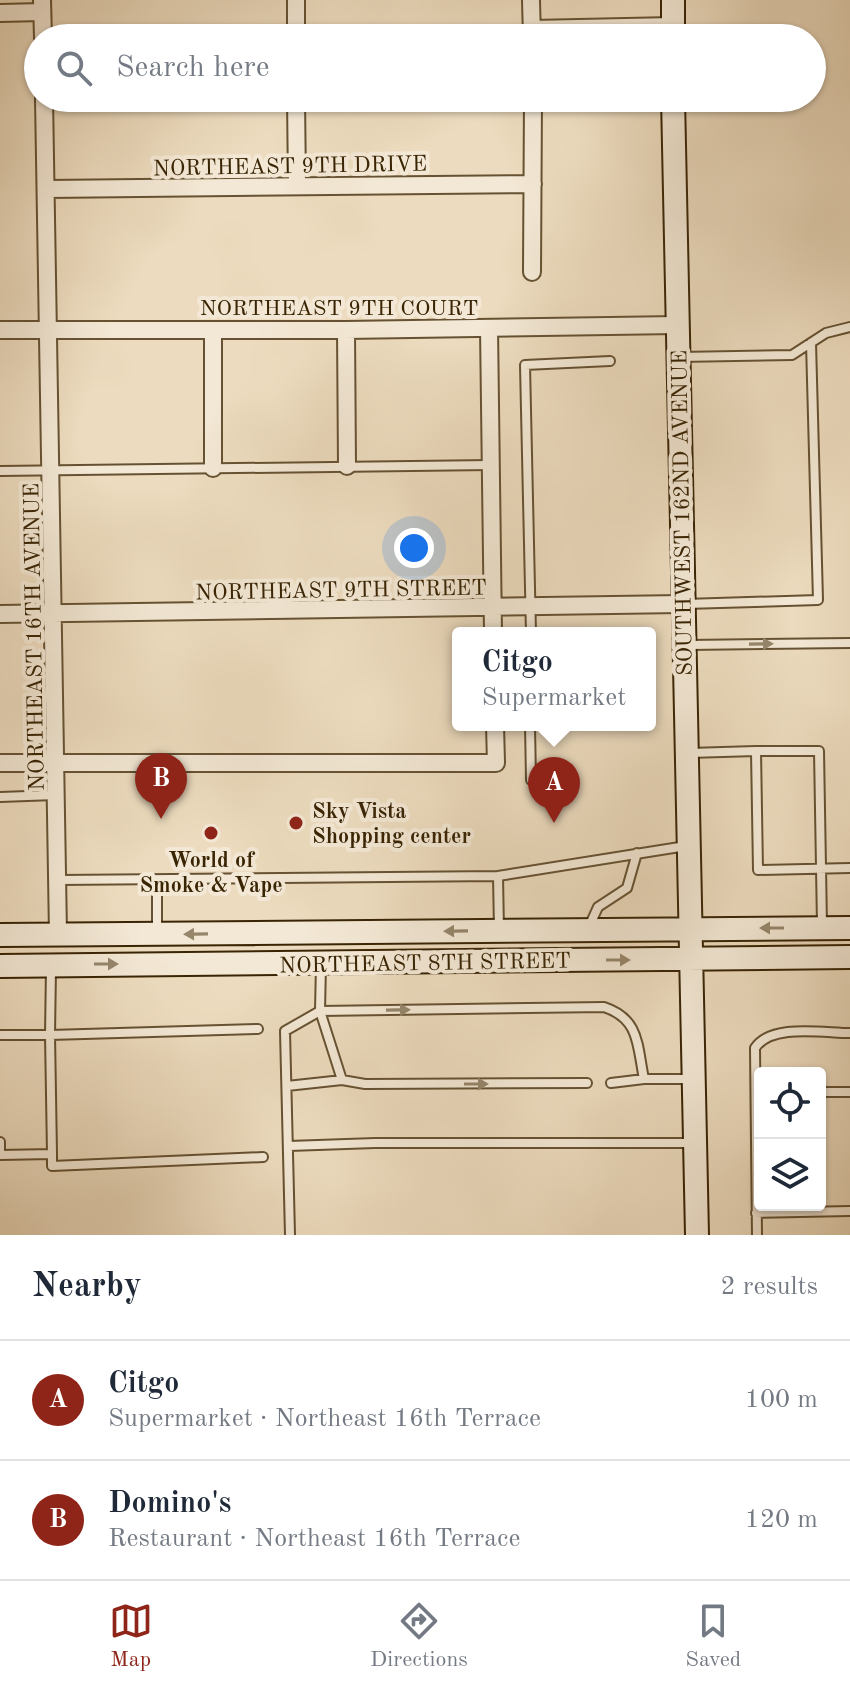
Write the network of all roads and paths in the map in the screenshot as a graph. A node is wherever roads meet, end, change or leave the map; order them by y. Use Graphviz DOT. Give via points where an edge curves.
graph roads {
  1 [pos="296,0"];
  2 [pos="531,0"];
  3 [pos="673,0"];
  4 [pos="42,6"];
  5 [pos="0,13"];
  6 [pos="296,24"];
  7 [pos="532,24"];
  8 [pos="673,24"];
  9 [pos="44,112"];
  10 [pos="296,112"];
  11 [pos="533,112"];
  12 [pos="673,112"];
  13 [pos="533,184"];
  14 [pos="297,186"];
  15 [pos="47,189"];
  16 [pos="532,272"];
  17 [pos="677,325"];
  18 [pos="850,327"];
  19 [pos="489,328"];
  20 [pos="51,329"];
  21 [pos="0,330"];
  22 [pos="213,330"];
  23 [pos="346,330"];
  24 [pos="811,343"];
  25 [pos="678,357"];
  26 [pos="610,361"];
  27 [pos="492,465"];
  28 [pos="347,466"];
  29 [pos="213,468"];
  30 [pos="0,471"];
  31 [pos="52,471"];
  32 [pos="682,604"];
  33 [pos="492,609"];
  34 [pos="533,609"];
  35 [pos="0,614"];
  36 [pos="53,614"];
  37 [pos="493,627"];
  38 [pos="532,627"];
  39 [pos="850,643"];
  40 [pos="683,645"];
  41 [pos="495,731"];
  42 [pos="530,731"];
  43 [pos="756,751"];
  44 [pos="687,753"];
  45 [pos="56,762"];
  46 [pos="0,763"];
  47 [pos="531,780"];
  48 [pos="57,795"];
  49 [pos="0,797"];
  50 [pos="689,846"];
  51 [pos="637,853"];
  52 [pos="821,868"];
  53 [pos="850,868"];
  54 [pos="498,876"];
  55 [pos="59,880"];
  56 [pos="157,880"];
  57 [pos="822,928"];
  58 [pos="850,928"];
  59 [pos="691,929"];
  60 [pos="588,930"];
  61 [pos="499,931"];
  62 [pos="58,934"];
  63 [pos="157,934"];
  64 [pos="0,935"];
  65 [pos="850,957"];
  66 [pos="692,959"];
  67 [pos="321,962"];
  68 [pos="52,965"];
  69 [pos="0,966"];
  70 [pos="320,1011"];
  71 [pos="258,1029"];
  72 [pos="850,1033"];
  73 [pos="0,1035"];
  74 [pos="50,1035"];
  75 [pos="756,1067"];
  76 [pos="644,1079"];
  77 [pos="694,1079"];
  78 [pos="342,1080"];
  79 [pos="587,1083"];
  80 [pos="611,1083"];
  81 [pos="287,1086"];
  82 [pos="826,1092"];
  83 [pos="850,1092"];
  84 [pos="757,1139"];
  85 [pos="0,1142"];
  86 [pos="695,1143"];
  87 [pos="289,1146"];
  88 [pos="52,1154"];
  89 [pos="0,1155"];
  90 [pos="263,1157"];
  91 [pos="850,1211"];
  92 [pos="756,1213"];
  93 [pos="290,1235"];
  94 [pos="697,1235"];
  95 [pos="757,1235"];
  1 -- 6 [label="street"];
  2 -- 7 [label="street"];
  3 -- 8 [label="main road"];
  4 -- 5 [label="street"];
  9 -- 15 [label="street, NORTHEAST 16TH AVENUE"];
  10 -- 14 [label="street"];
  11 -- 13 [label="street"];
  12 -- 17 [label="main road, SOUTHWEST 162ND AVENUE"];
  13 -- 14 [label="street, NORTHEAST 9TH DRIVE"];
  13 -- 16 [label="street"];
  14 -- 15 [label="street, NORTHEAST 9TH DRIVE"];
  15 -- 20 [label="street, NORTHEAST 16TH AVENUE"];
  17 -- 19 [label="street, NORTHEAST 9TH COURT"];
  17 -- 25 [label="main road, SOUTHWEST 162ND AVENUE"];
  18 -- 24 [label="lane" via="832,330"];
  19 -- 23 [label="street, NORTHEAST 9TH COURT"];
  19 -- 27 [label="street"];
  20 -- 21 [label="street, NORTHEAST 9TH COURT"];
  20 -- 22 [label="street, NORTHEAST 9TH COURT"];
  20 -- 31 [label="street, NORTHEAST 16TH AVENUE"];
  22 -- 23 [label="street, NORTHEAST 9TH COURT"];
  22 -- 29 [label="street"];
  23 -- 28 [label="street"];
  24 -- 25 [label="lane" via="785,356"];
  24 -- 32 [label="lane" via="818,600"];
  25 -- 32 [label="main road, SOUTHWEST 162ND AVENUE"];
  26 -- 34 [label="lane" via="525,365"];
  27 -- 28 [label="lane"];
  27 -- 33 [label="street"];
  28 -- 29 [label="lane"];
  29 -- 31 [label="lane"];
  30 -- 31 [label="lane"];
  31 -- 36 [label="street, NORTHEAST 16TH AVENUE"];
  32 -- 34 [label="street, NORTHEAST 9TH STREET"];
  32 -- 40 [label="main road, SOUTHWEST 162ND AVENUE"];
  33 -- 34 [label="street, NORTHEAST 9TH STREET"];
  33 -- 36 [label="street, NORTHEAST 9TH STREET"];
  33 -- 37 [label="street"];
  34 -- 38 [label="lane"];
  35 -- 36 [label="street, NORTHEAST 9TH STREET"];
  36 -- 45 [label="street, NORTHEAST 16TH AVENUE"];
  40 -- 39 [label="lane, one-way"];
  40 -- 44 [label="main road, SOUTHWEST 162ND AVENUE"];
  41 -- 45 [label="street" via="496,763"];
  42 -- 47 [label="lane"];
  43 -- 44 [label="lane"];
  43 -- 52 [label="lane" via="819,751"];
  43 -- 52 [label="lane" via="758,870"];
  44 -- 50 [label="main road, SOUTHWEST 162ND AVENUE"];
  45 -- 46 [label="street"];
  45 -- 48 [label="street, NORTHEAST 16TH AVENUE"];
  48 -- 49 [label="lane"];
  48 -- 55 [label="street, NORTHEAST 16TH AVENUE"];
  50 -- 51 [label="lane"];
  50 -- 59 [label="main road, SOUTHWEST 162ND AVENUE"];
  51 -- 54 [label="lane"];
  51 -- 60 [label="lane" via="627,888 598,907"];
  52 -- 53 [label="lane"];
  52 -- 57 [label="lane"];
  54 -- 56 [label="lane"];
  54 -- 61 [label="lane"];
  55 -- 56 [label="lane"];
  55 -- 62 [label="street, NORTHEAST 16TH AVENUE"];
  56 -- 63 [label="lane"];
  57 -- 58 [label="main road, NORTHEAST 8TH STREET"];
  57 -- 59 [label="main road, NORTHEAST 8TH STREET, one-way"];
  59 -- 60 [label="main road, NORTHEAST 8TH STREET"];
  59 -- 66 [label="main road, SOUTHWEST 162ND AVENUE"];
  60 -- 61 [label="main road, NORTHEAST 8TH STREET"];
  61 -- 63 [label="main road, NORTHEAST 8TH STREET, one-way"];
  62 -- 63 [label="main road, NORTHEAST 8TH STREET"];
  62 -- 64 [label="main road, NORTHEAST 8TH STREET"];
  62 -- 68 [label="main road"];
  65 -- 66 [label="main road, NORTHEAST 8TH STREET"];
  67 -- 66 [label="main road, NORTHEAST 8TH STREET, one-way"];
  66 -- 77 [label="main road, SOUTHWEST 162ND AVENUE"];
  68 -- 67 [label="main road, NORTHEAST 8TH STREET, one-way"];
  67 -- 70 [label="lane"];
  68 -- 69 [label="main road, NORTHEAST 8TH STREET"];
  68 -- 74 [label="lane"];
  70 -- 76 [label="lane, one-way" via="604,1007 623,1013 633,1029"];
  70 -- 78 [label="lane"];
  70 -- 81 [label="lane" via="285,1031"];
  71 -- 74 [label="lane"];
  72 -- 75 [label="lane" via="767,1036 755,1048"];
  73 -- 74 [label="lane"];
  74 -- 88 [label="lane"];
  76 -- 77 [label="lane"];
  76 -- 80 [label="lane"];
  77 -- 86 [label="main road, SOUTHWEST 162ND AVENUE"];
  78 -- 79 [label="lane, one-way"];
  78 -- 81 [label="lane"];
  81 -- 87 [label="lane"];
  82 -- 83 [label="lane"];
  84 -- 92 [label="lane"];
  85 -- 89 [label="lane"];
  86 -- 87 [label="lane"];
  86 -- 94 [label="main road, SOUTHWEST 162ND AVENUE"];
  87 -- 93 [label="lane"];
  88 -- 89 [label="lane"];
  88 -- 90 [label="lane" via="52,1166"];
  91 -- 92 [label="lane"];
  92 -- 95 [label="lane"];
}
